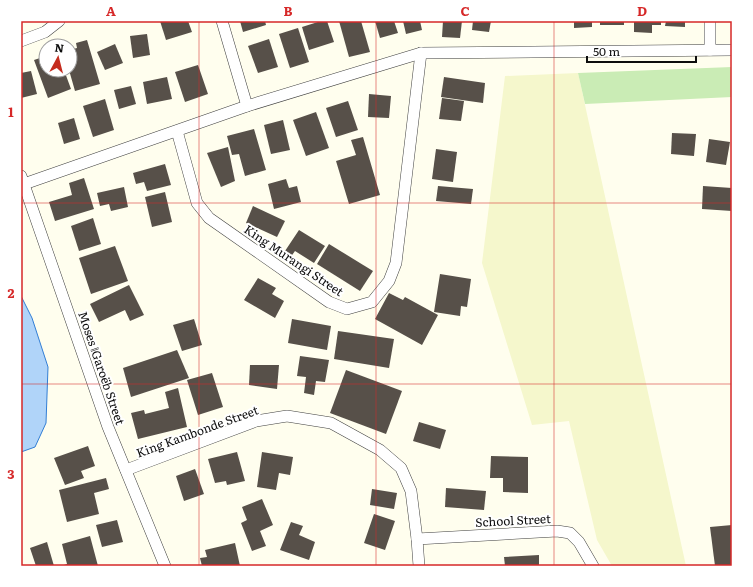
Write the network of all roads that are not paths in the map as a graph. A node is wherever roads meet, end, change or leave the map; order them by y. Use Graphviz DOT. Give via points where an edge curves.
graph roads {
  1 [pos="59,21"];
  2 [pos="222,21"];
  3 [pos="710,21"];
  4 [pos="21,41"];
  5 [pos="710,50"];
  6 [pos="732,50"];
  7 [pos="421,53"];
  8 [pos="246,106"];
  9 [pos="177,131"];
  10 [pos="22,180"];
  11 [pos="126,470"];
  12 [pos="417,539"];
  13 [pos="165,566"];
  14 [pos="419,566"];
  15 [pos="593,566"];
  1 -- 4 [label="street" via="45,32"];
  2 -- 8 [label="street"];
  3 -- 5 [label="street"];
  5 -- 6 [label="street"];
  5 -- 7 [label="street"];
  7 -- 8 [label="street"];
  7 -- 9 [label="street, King Murangi Street" via="396,264 389,281 372,302 347,309 329,302 209,218 197,203"];
  8 -- 9 [label="street"];
  9 -- 10 [label="street"];
  10 -- 11 [label="street, Moses ǁGaroëb Street" via="108,427"];
  11 -- 12 [label="street, King Kambonde Street" via="256,421 287,416 330,423 380,450 401,468 411,490"];
  11 -- 13 [label="street, Moses ǁGaroëb Street"];
  12 -- 14 [label="street, King Kambonde Street"];
  12 -- 15 [label="street, School Street" via="557,530 570,533 580,542"];
}
